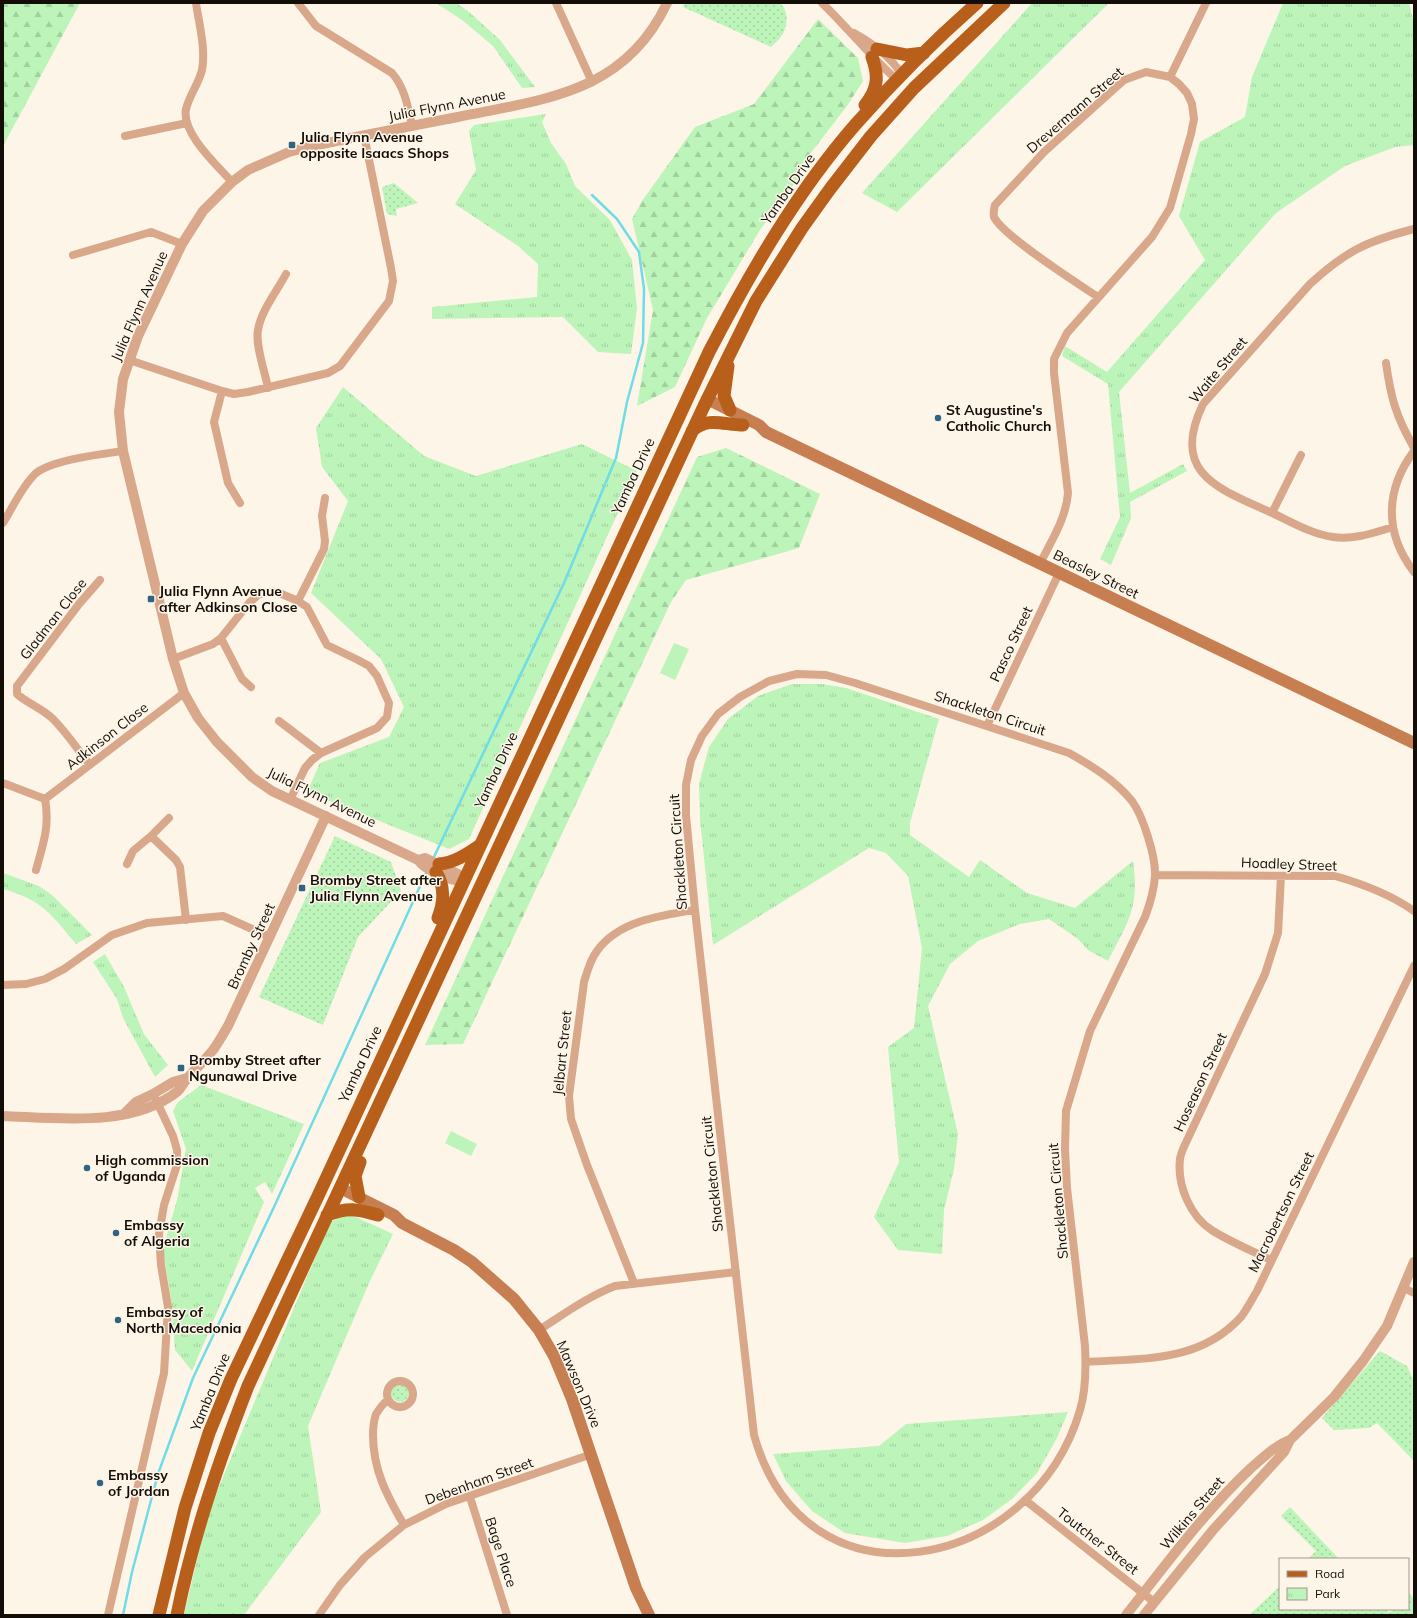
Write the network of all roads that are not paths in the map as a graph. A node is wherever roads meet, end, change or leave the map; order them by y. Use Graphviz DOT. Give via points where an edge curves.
graph roads {
  1 [pos="196,3"];
  2 [pos="298,3"];
  3 [pos="556,3"];
  4 [pos="667,3"];
  5 [pos="822,3"];
  6 [pos="977,3"];
  7 [pos="1004,3"];
  8 [pos="1206,3"];
  9 [pos="875,53"];
  10 [pos="924,53"];
  11 [pos="899,77"];
  12 [pos="1170,77"];
  13 [pos="592,82"];
  14 [pos="912,90"];
  15 [pos="187,123"];
  16 [pos="412,126"];
  17 [pos="854,126"];
  18 [pos="125,136"];
  19 [pos="364,136"];
  20 [pos="232,182"];
  21 [pos="1414,229"];
  22 [pos="182,244"];
  23 [pos="73,255"];
  24 [pos="286,274"];
  25 [pos="1098,297"];
  26 [pos="732,347"];
  27 [pos="129,360"];
  28 [pos="1386,363"];
  29 [pos="268,388"];
  30 [pos="222,391"];
  31 [pos="689,394"];
  32 [pos="705,402"];
  33 [pos="730,410"];
  34 [pos="743,425"];
  35 [pos="692,431"];
  36 [pos="766,432"];
  37 [pos="1414,448"];
  38 [pos="124,451"];
  39 [pos="1414,451"];
  40 [pos="1301,455"];
  41 [pos="325,498"];
  42 [pos="240,503"];
  43 [pos="1272,513"];
  44 [pos="3,523"];
  45 [pos="1393,527"];
  46 [pos="1040,564"];
  47 [pos="1414,572"];
  48 [pos="1059,573"];
  49 [pos="100,580"];
  50 [pos="298,601"];
  51 [pos="221,638"];
  52 [pos="173,659"];
  53 [pos="251,687"];
  54 [pos="184,693"];
  55 [pos="279,721"];
  56 [pos="987,726"];
  57 [pos="1414,744"];
  58 [pos="321,753"];
  59 [pos="90,765"];
  60 [pos="3,783"];
  61 [pos="45,799"];
  62 [pos="290,800"];
  63 [pos="326,816"];
  64 [pos="168,818"];
  65 [pos="506,829"];
  66 [pos="151,836"];
  67 [pos="479,845"];
  68 [pos="127,864"];
  69 [pos="438,868"];
  70 [pos="36,870"];
  71 [pos="1155,875"];
  72 [pos="1281,876"];
  73 [pos="465,880"];
  74 [pos="472,903"];
  75 [pos="695,910"];
  76 [pos="1414,911"];
  77 [pos="186,920"];
  78 [pos="270,937"];
  79 [pos="434,941"];
  80 [pos="1414,966"];
  81 [pos="3,985"];
  82 [pos="176,1086"];
  83 [pos="153,1094"];
  84 [pos="158,1104"];
  85 [pos="125,1113"];
  86 [pos="3,1116"];
  87 [pos="365,1134"];
  88 [pos="323,1184"];
  89 [pos="338,1191"];
  90 [pos="359,1197"];
  91 [pos="327,1215"];
  92 [pos="378,1215"];
  93 [pos="402,1223"];
  94 [pos="1271,1260"];
  95 [pos="1414,1262"];
  96 [pos="736,1272"];
  97 [pos="634,1283"];
  98 [pos="1404,1288"];
  99 [pos="1414,1293"];
  100 [pos="539,1330"];
  101 [pos="1086,1362"];
  102 [pos="388,1399"];
  103 [pos="1290,1440"];
  104 [pos="592,1454"];
  105 [pos="470,1496"];
  106 [pos="1025,1500"];
  107 [pos="404,1525"];
  108 [pos="1143,1594"];
  109 [pos="1154,1602"];
  110 [pos="108,1615"];
  111 [pos="159,1615"];
  112 [pos="177,1615"];
  113 [pos="319,1615"];
  114 [pos="507,1615"];
  115 [pos="649,1615"];
  116 [pos="1126,1615"];
  117 [pos="1144,1615"];
  1 -- 15 [label="street" via="203,54 202,70 186,110"];
  2 -- 16 [label="street" via="316,26 392,73 404,92"];
  3 -- 13 [label="street"];
  4 -- 13 [label="street, Julia Flynn Avenue" via="650,33 631,54"];
  5 -- 9 [label="street" via="850,30 869,42"];
  6 -- 10 [label="main road, Yamba Drive"];
  7 -- 14 [label="main road"];
  8 -- 12 [label="street"];
  9 -- 10 [label="main road"];
  9 -- 11 [label="street" via="896,66"];
  9 -- 17 [label="main road" via="876,87"];
  10 -- 11 [label="main road, Yamba Drive"];
  11 -- 14 [label="main road"];
  11 -- 17 [label="main road, Yamba Drive"];
  12 -- 25 [label="street" via="1187,94 1192,104 1194,119 1170,208 1152,237"];
  12 -- 25 [label="street, Drevermann Street" via="1146,72 1124,80 1044,152 995,205 995,218 1012,237"];
  13 -- 16 [label="street, Julia Flynn Avenue" via="551,97"];
  14 -- 26 [label="main road" via="871,136 802,228 766,284"];
  15 -- 18 [label="street"];
  15 -- 20 [label="street" via="196,140"];
  16 -- 19 [label="street, Julia Flynn Avenue"];
  17 -- 31 [label="main road, Yamba Drive" via="814,178 757,263"];
  19 -- 20 [label="street, Julia Flynn Avenue" via="290,152 248,170"];
  19 -- 29 [label="street" via="393,281 389,301 340,366 328,373"];
  20 -- 22 [label="street, Julia Flynn Avenue" via="203,211"];
  21 -- 43 [label="street, Waite Street" via="1370,241 1328,267 1203,404 1191,438 1192,453 1198,466 1221,489"];
  22 -- 23 [label="street" via="151,232"];
  22 -- 27 [label="street, Julia Flynn Avenue"];
  24 -- 29 [label="street" via="261,319 258,330"];
  25 -- 46 [label="street" via="1066,333 1054,359 1068,493 1062,519"];
  26 -- 32 [label="main road"];
  26 -- 33 [label="main road" via="725,376 724,394"];
  27 -- 30 [label="street"];
  27 -- 38 [label="street, Julia Flynn Avenue" via="118,412"];
  28 -- 37 [label="street" via="1391,397 1400,423"];
  29 -- 30 [label="street" via="234,394"];
  30 -- 42 [label="street" via="214,422 228,483"];
  31 -- 32 [label="main road"];
  31 -- 67 [label="main road, Yamba Drive"];
  32 -- 33 [label="main road, Beasley Street"];
  32 -- 34 [label="main road, Beasley Street"];
  32 -- 35 [label="main road"];
  33 -- 36 [label="main road, Beasley Street" via="759,425"];
  34 -- 35 [label="main road" via="712,421"];
  34 -- 36 [label="main road, Beasley Street"];
  35 -- 65 [label="main road"];
  36 -- 46 [label="main road, Beasley Street"];
  38 -- 44 [label="street" via="43,468 21,492"];
  38 -- 52 [label="street, Julia Flynn Avenue"];
  39 -- 45 [label="street" via="1398,478 1392,498"];
  40 -- 43 [label="street"];
  41 -- 50 [label="street" via="322,516 324,548"];
  43 -- 45 [label="street, Waite Street" via="1318,534 1333,537 1364,536"];
  45 -- 47 [label="street" via="1400,552"];
  46 -- 48 [label="main road, Beasley Street"];
  48 -- 56 [label="street, Pasco Street"];
  48 -- 57 [label="main road, Beasley Street"];
  49 -- 59 [label="street, Gladman Close" via="79,604 13,694 43,710 53,719"];
  50 -- 51 [label="street" via="277,592 258,595"];
  50 -- 58 [label="street" via="307,607 327,645 369,666 377,676 389,703 387,717 377,728"];
  51 -- 52 [label="street" via="214,644"];
  51 -- 53 [label="street" via="242,679"];
  52 -- 54 [label="street, Julia Flynn Avenue"];
  54 -- 59 [label="street, Adkinson Close"];
  54 -- 62 [label="street, Julia Flynn Avenue" via="198,718 234,760 262,784"];
  55 -- 58 [label="street"];
  56 -- 71 [label="street, Shackleton Circuit" via="1069,753 1093,766 1112,782 1132,802 1144,823"];
  56 -- 75 [label="street, Shackleton Circuit" via="855,682 826,675 797,674 769,681 740,697 718,714 702,736 691,760 686,785 686,816"];
  58 -- 62 [label="street" via="305,768"];
  59 -- 61 [label="street, Adkinson Close"];
  60 -- 61 [label="street"];
  61 -- 70 [label="street" via="48,817 46,835"];
  62 -- 63 [label="street, Julia Flynn Avenue"];
  63 -- 69 [label="street, Julia Flynn Avenue" via="418,860 425,858"];
  63 -- 78 [label="street, Bromby Street"];
  64 -- 66 [label="street"];
  65 -- 73 [label="main road" via="490,850 478,874"];
  65 -- 74 [label="main road"];
  66 -- 68 [label="street" via="133,851"];
  66 -- 77 [label="street" via="180,867"];
  67 -- 69 [label="main road" via="457,860"];
  67 -- 73 [label="main road, Yamba Drive"];
  69 -- 73 [label="street, Julia Flynn Avenue" via="453,880"];
  69 -- 79 [label="main road" via="443,895"];
  71 -- 72 [label="street, Hoadley Street"];
  71 -- 101 [label="street, Shackleton Circuit" via="1145,917 1090,1031 1066,1111 1067,1188"];
  72 -- 76 [label="street, Hoadley Street" via="1335,876 1368,886"];
  72 -- 94 [label="street, Hoseason Street" via="1278,933 1273,953 1180,1157 1180,1178 1196,1216 1212,1230"];
  73 -- 74 [label="main road" via="471,890"];
  73 -- 79 [label="main road, Yamba Drive"];
  74 -- 87 [label="main road"];
  75 -- 96 [label="street, Shackleton Circuit"];
  75 -- 97 [label="street, Jelbart Street" via="667,914 621,930 597,951 584,982 569,1096 571,1119"];
  77 -- 78 [label="street" via="223,916"];
  77 -- 81 [label="street" via="147,923 112,935 45,979 26,984"];
  78 -- 82 [label="street, Bromby Street" via="228,1026 214,1049"];
  79 -- 88 [label="main road, Yamba Drive"];
  80 -- 94 [label="street, Macrobertson Street"];
  82 -- 83 [label="street, Bromby Street"];
  82 -- 84 [label="street, Bromby Street"];
  83 -- 84 [label="street"];
  83 -- 85 [label="street, Bromby Street" via="136,1102"];
  84 -- 85 [label="street, Bromby Street" via="140,1112"];
  84 -- 110 [label="street" via="174,1136 177,1150 177,1165 164,1205 159,1234 168,1308 164,1373"];
  85 -- 86 [label="street, Bromby Street" via="74,1119"];
  87 -- 89 [label="main road"];
  87 -- 90 [label="main road" via="364,1151 355,1176"];
  88 -- 89 [label="main road"];
  88 -- 111 [label="main road, Yamba Drive" via="253,1330 209,1433 185,1508"];
  89 -- 90 [label="main road, Mawson Drive"];
  89 -- 91 [label="main road"];
  89 -- 92 [label="main road, Mawson Drive"];
  90 -- 93 [label="main road, Mawson Drive" via="394,1215"];
  91 -- 92 [label="main road" via="344,1209 355,1209"];
  91 -- 112 [label="main road" via="248,1386 223,1449 199,1525"];
  92 -- 93 [label="main road, Mawson Drive"];
  93 -- 100 [label="main road, Mawson Drive" via="472,1262 514,1299"];
  94 -- 101 [label="street, Macrobertson Street" via="1258,1291 1241,1316 1198,1349 1172,1356"];
  95 -- 98 [label="street, Wilkins Street"];
  96 -- 97 [label="street"];
  96 -- 106 [label="street, Shackleton Circuit" via="754,1435 760,1458 772,1480 809,1524 830,1538 853,1547 883,1554 907,1555 954,1546 980,1534"];
  97 -- 100 [label="street" via="601,1291"];
  98 -- 99 [label="street"];
  98 -- 103 [label="street, Wilkins Street" via="1387,1326 1363,1361 1334,1397"];
  100 -- 104 [label="main road, Mawson Drive" via="554,1356"];
  101 -- 106 [label="street, Shackleton Circuit" via="1080,1409 1071,1434 1057,1462"];
  102 -- 107 [label="street" via="376,1414 373,1452 378,1475"];
  103 -- 108 [label="street, Wilkins Street" via="1277,1444 1210,1510"];
  103 -- 109 [label="street, Wilkins Street" via="1284,1452 1213,1530"];
  104 -- 105 [label="street, Debenham Street"];
  104 -- 115 [label="main road, Mawson Drive" via="636,1588"];
  105 -- 107 [label="street, Debenham Street" via="446,1504"];
  105 -- 114 [label="street, Bage Place"];
  106 -- 108 [label="street, Toutcher Street"];
  107 -- 113 [label="street, Debenham Street" via="365,1557 340,1585"];
  108 -- 109 [label="street, Toutcher Street"];
  108 -- 116 [label="street, Wilkins Street"];
  109 -- 117 [label="street, Wilkins Street"];
}
